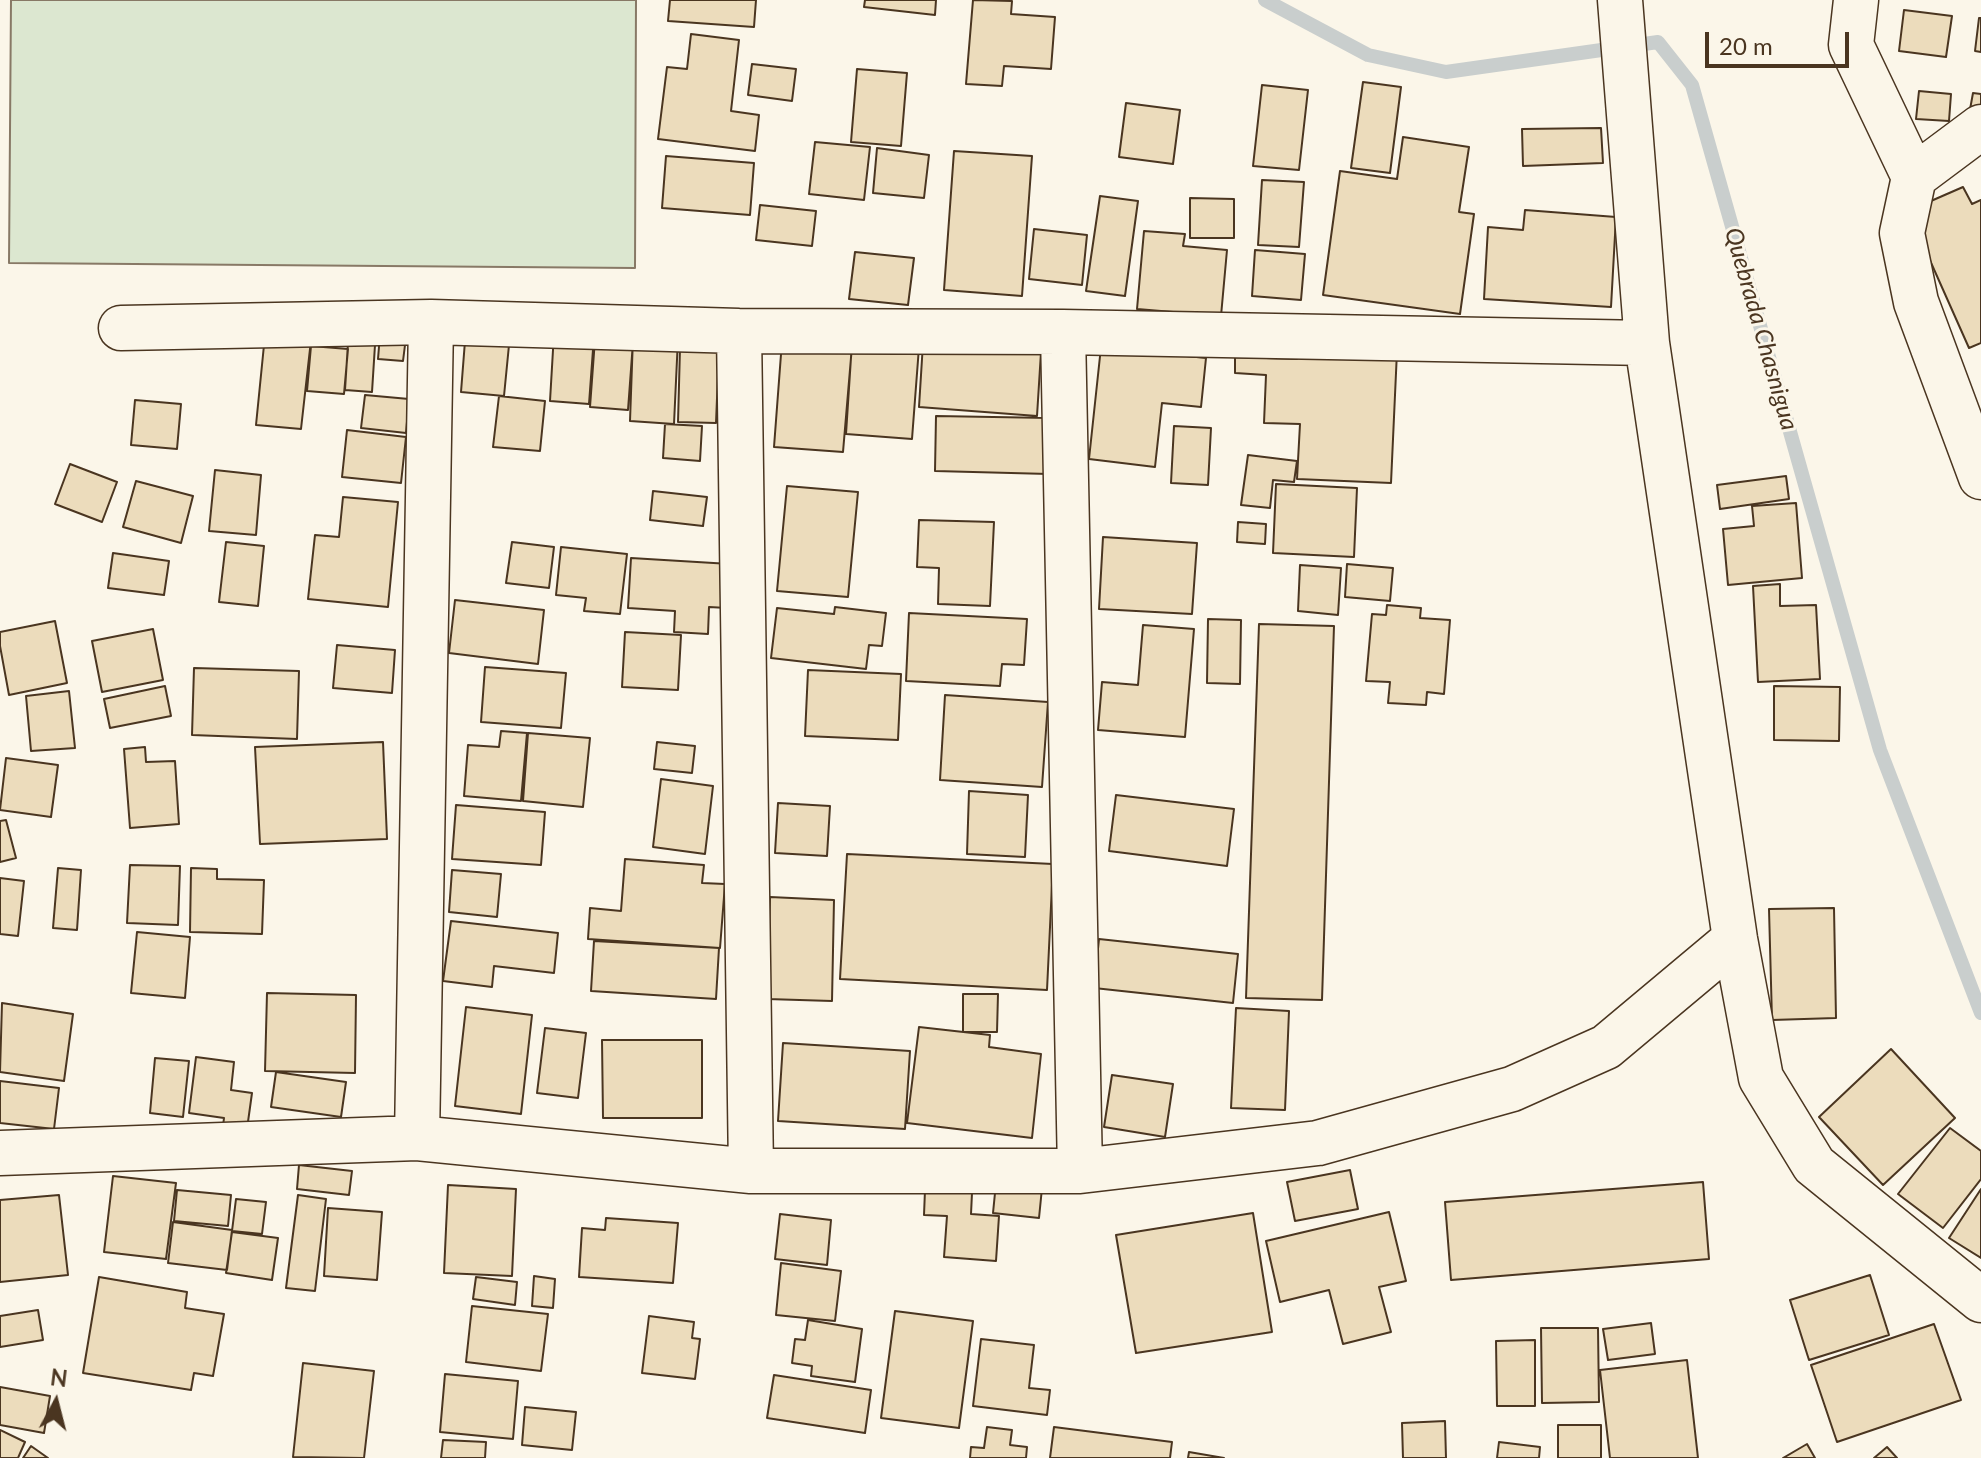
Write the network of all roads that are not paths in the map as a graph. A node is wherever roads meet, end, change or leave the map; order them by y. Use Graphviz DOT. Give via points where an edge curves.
graph roads {
  1 [pos="1856,0"];
  2 [pos="1620,9"];
  3 [pos="1981,127"];
  4 [pos="1914,177"];
  5 [pos="431,322"];
  6 [pos="121,328"];
  7 [pos="739,331"];
  8 [pos="1063,332"];
  9 [pos="1647,343"];
  10 [pos="1981,477"];
  11 [pos="1735,939"];
  12 [pos="417,1138"];
  13 [pos="0,1153"];
  14 [pos="751,1171"];
  15 [pos="1080,1171"];
  16 [pos="1981,1300"];
  1 -- 4 [label="street" via="1851,45"];
  2 -- 9 [label="street"];
  3 -- 4 [label="street"];
  4 -- 10 [label="street" via="1902,233 1916,302"];
  5 -- 6 [label="street"];
  5 -- 7 [label="street"];
  5 -- 12 [label="street"];
  7 -- 8 [label="street"];
  7 -- 14 [label="street"];
  8 -- 9 [label="street"];
  8 -- 15 [label="street"];
  9 -- 11 [label="street"];
  11 -- 15 [label="street" via="1606,1047 1512,1089 1318,1143"];
  11 -- 16 [label="street" via="1761,1078 1814,1165"];
  12 -- 13 [label="street"];
  12 -- 14 [label="street"];
  14 -- 15 [label="street"];
}
